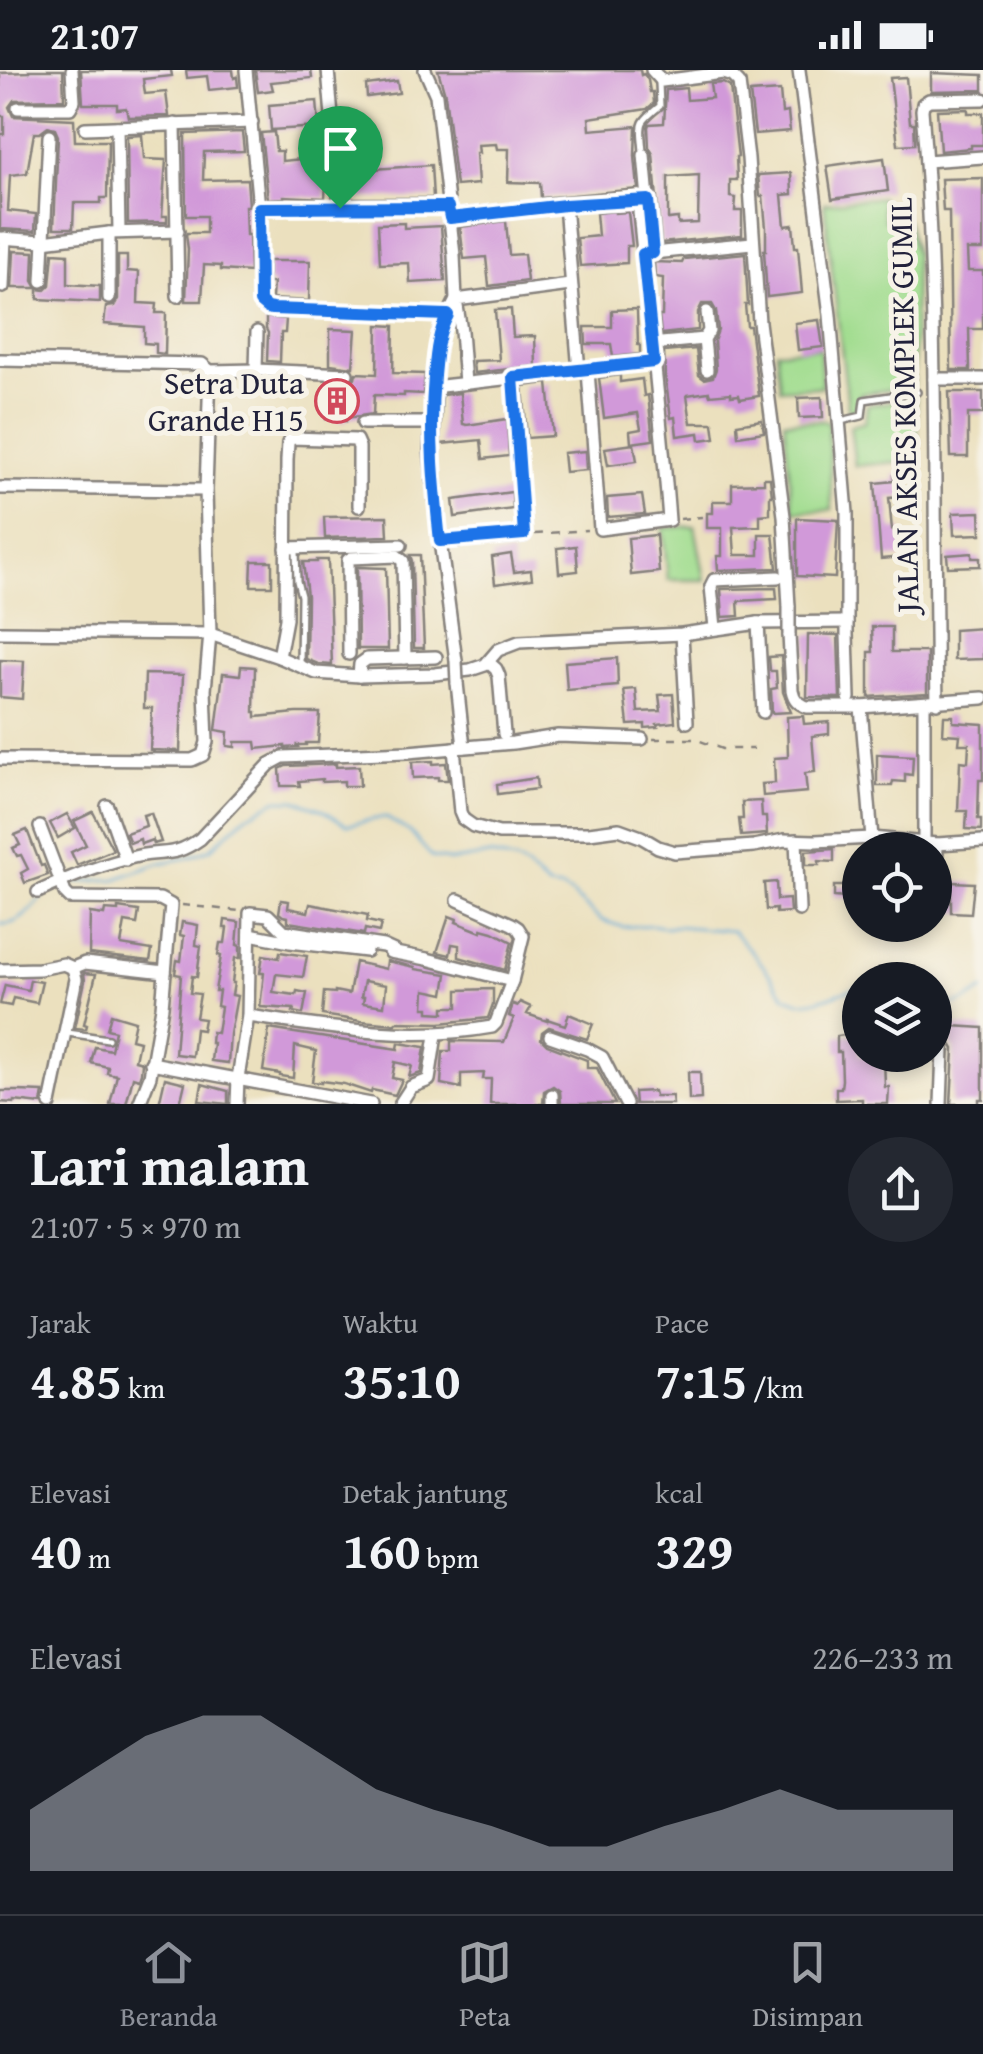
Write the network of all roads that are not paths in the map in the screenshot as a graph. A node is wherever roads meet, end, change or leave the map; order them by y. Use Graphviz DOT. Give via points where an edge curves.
graph roads {
  1 [pos="72,70"];
  2 [pos="246,70"];
  3 [pos="328,70"];
  4 [pos="425,70"];
  5 [pos="799,70"];
  6 [pos="655,74"];
  7 [pos="983,99"];
  8 [pos="18,108"];
  9 [pos="252,122"];
  10 [pos="175,124"];
  11 [pos="117,127"];
  12 [pos="85,128"];
  13 [pos="48,136"];
  14 [pos="644,155"];
  15 [pos="983,158"];
  16 [pos="926,161"];
  17 [pos="643,201"];
  18 [pos="565,205"];
  19 [pos="259,208"];
  20 [pos="340,208"];
  21 [pos="449,212"];
  22 [pos="178,231"];
  23 [pos="114,232"];
  24 [pos="2,238"];
  25 [pos="43,240"];
  26 [pos="752,243"];
  27 [pos="648,253"];
  28 [pos="42,281"];
  29 [pos="570,286"];
  30 [pos="3,287"];
  31 [pos="178,296"];
  32 [pos="108,298"];
  33 [pos="456,300"];
  34 [pos="707,312"];
  35 [pos="448,315"];
  36 [pos="257,332"];
  37 [pos="704,339"];
  38 [pos="652,344"];
  39 [pos="0,360"];
  40 [pos="654,362"];
  41 [pos="256,370"];
  42 [pos="707,370"];
  43 [pos="210,371"];
  44 [pos="584,371"];
  45 [pos="347,374"];
  46 [pos="513,377"];
  47 [pos="934,379"];
  48 [pos="983,379"];
  49 [pos="465,383"];
  50 [pos="433,387"];
  51 [pos="917,392"];
  52 [pos="838,422"];
  53 [pos="363,423"];
  54 [pos="431,423"];
  55 [pos="0,488"];
  56 [pos="206,490"];
  57 [pos="358,506"];
  58 [pos="440,541"];
  59 [pos="401,545"];
  60 [pos="291,548"];
  61 [pos="778,577"];
  62 [pos="848,622"];
  63 [pos="758,623"];
  64 [pos="715,628"];
  65 [pos="0,632"];
  66 [pos="210,634"];
  67 [pos="682,634"];
  68 [pos="349,654"];
  69 [pos="279,656"];
  70 [pos="436,657"];
  71 [pos="405,658"];
  72 [pos="488,662"];
  73 [pos="300,667"];
  74 [pos="359,676"];
  75 [pos="849,698"];
  76 [pos="983,698"];
  77 [pos="930,703"];
  78 [pos="861,707"];
  79 [pos="763,712"];
  80 [pos="688,722"];
  81 [pos="504,734"];
  82 [pos="642,739"];
  83 [pos="459,748"];
  84 [pos="0,759"];
  85 [pos="107,806"];
  86 [pos="40,827"];
  87 [pos="867,832"];
  88 [pos="930,832"];
  89 [pos="796,840"];
  90 [pos="842,841"];
  91 [pos="983,841"];
  92 [pos="952,843"];
  93 [pos="126,860"];
  94 [pos="61,882"];
  95 [pos="38,892"];
  96 [pos="458,900"];
  97 [pos="798,910"];
  98 [pos="250,934"];
  99 [pos="394,952"];
  100 [pos="73,968"];
  101 [pos="0,970"];
  102 [pos="164,972"];
  103 [pos="512,982"];
  104 [pos="248,1016"];
  105 [pos="65,1033"];
  106 [pos="436,1035"];
  107 [pos="550,1036"];
  108 [pos="108,1039"];
  109 [pos="152,1063"];
  110 [pos="942,1072"];
  111 [pos="238,1078"];
  112 [pos="609,1102"];
  113 [pos="625,1102"];
  114 [pos="50,1104"];
  115 [pos="140,1104"];
  116 [pos="237,1104"];
  117 [pos="371,1104"];
  118 [pos="400,1104"];
  119 [pos="941,1104"];
  1 -- 8 [label="street" via="70,108"];
  2 -- 9 [label="street"];
  3 -- 20 [label="street"];
  4 -- 21 [label="street" via="436,96"];
  5 -- 52 [label="street"];
  6 -- 14 [label="lane" via="660,106 641,124"];
  6 -- 26 [label="street" via="666,82 728,74 739,83"];
  7 -- 16 [label="street" via="923,104"];
  9 -- 10 [label="street"];
  9 -- 19 [label="street"];
  10 -- 11 [label="street"];
  10 -- 22 [label="street"];
  11 -- 12 [label="street"];
  11 -- 23 [label="street"];
  13 -- 25 [label="street"];
  14 -- 17 [label="street"];
  15 -- 16 [label="street, JALAN AKSES KOMPLEK GUMIL"];
  16 -- 47 [label="street, JALAN AKSES KOMPLEK GUMIL"];
  17 -- 18 [label="street"];
  17 -- 27 [label="street"];
  18 -- 21 [label="street"];
  18 -- 29 [label="street"];
  19 -- 20 [label="street"];
  19 -- 35 [label="street" via="260,302 267,308"];
  20 -- 21 [label="street"];
  21 -- 33 [label="street"];
  22 -- 23 [label="street"];
  22 -- 31 [label="street"];
  23 -- 25 [label="street"];
  23 -- 32 [label="street"];
  24 -- 25 [label="street"];
  24 -- 30 [label="street"];
  25 -- 28 [label="street"];
  26 -- 27 [label="street"];
  26 -- 78 [label="street, bridge" via="784,516 792,690 807,707"];
  27 -- 38 [label="street"];
  29 -- 33 [label="street"];
  29 -- 44 [label="street"];
  33 -- 35 [label="street"];
  33 -- 49 [label="street"];
  34 -- 37 [label="street"];
  35 -- 50 [label="street"];
  36 -- 41 [label="street"];
  37 -- 38 [label="street"];
  37 -- 42 [label="street"];
  38 -- 40 [label="street"];
  39 -- 43 [label="street" via="202,364"];
  40 -- 44 [label="street"];
  40 -- 44 [label="street" via="668,520 600,529"];
  41 -- 43 [label="street"];
  41 -- 45 [label="street"];
  43 -- 56 [label="street"];
  44 -- 46 [label="street"];
  46 -- 49 [label="street"];
  46 -- 58 [label="street" via="524,534"];
  47 -- 48 [label="street"];
  47 -- 77 [label="street, JALAN AKSES KOMPLEK GUMIL" via="936,646"];
  49 -- 50 [label="street"];
  50 -- 54 [label="street"];
  51 -- 52 [label="lane" via="864,400 862,416"];
  52 -- 62 [label="street"];
  53 -- 54 [label="street"];
  54 -- 58 [label="street"];
  55 -- 56 [label="street"];
  56 -- 66 [label="street"];
  57 -- 60 [label="street" via="356,440 291,438"];
  58 -- 83 [label="street, bridge"];
  59 -- 60 [label="street"];
  60 -- 69 [label="street"];
  60 -- 73 [label="lane" via="302,596"];
  61 -- 64 [label="street" via="714,580"];
  62 -- 63 [label="street"];
  62 -- 75 [label="street"];
  63 -- 64 [label="street"];
  63 -- 79 [label="street"];
  64 -- 67 [label="street"];
  65 -- 66 [label="street"];
  66 -- 69 [label="street"];
  66 -- 84 [label="street" via="208,742 199,758"];
  67 -- 72 [label="street" via="520,642"];
  67 -- 80 [label="street"];
  68 -- 71 [label="street" via="348,560 397,556 403,561"];
  69 -- 73 [label="street"];
  70 -- 71 [label="street"];
  71 -- 74 [label="street" via="367,660"];
  72 -- 74 [label="street" via="450,673"];
  72 -- 81 [label="street" via="498,676"];
  73 -- 74 [label="street"];
  76 -- 77 [label="street"];
  77 -- 78 [label="street"];
  77 -- 88 [label="street, JALAN AKSES KOMPLEK GUMIL"];
  78 -- 87 [label="street"];
  82 -- 83 [label="street" via="558,736"];
  83 -- 89 [label="street" via="460,812 473,826 519,834 619,829 675,852"];
  83 -- 93 [label="street" via="283,757 188,848"];
  85 -- 93 [label="street"];
  86 -- 94 [label="street"];
  89 -- 90 [label="street"];
  89 -- 97 [label="street"];
  91 -- 92 [label="street"];
  93 -- 94 [label="street"];
  94 -- 95 [label="street"];
  94 -- 102 [label="street" via="70,898 160,899 171,905"];
  96 -- 103 [label="street" via="518,928 522,944"];
  98 -- 99 [label="street"];
  98 -- 99 [label="street" via="250,913 268,916 284,930"];
  98 -- 104 [label="street"];
  99 -- 103 [label="street"];
  100 -- 101 [label="street"];
  100 -- 102 [label="street" via="85,963"];
  100 -- 105 [label="street"];
  102 -- 109 [label="street" via="168,1008"];
  103 -- 106 [label="street" via="492,1027"];
  104 -- 106 [label="street"];
  104 -- 111 [label="street"];
  105 -- 108 [label="lane"];
  105 -- 114 [label="street"];
  106 -- 118 [label="street" via="429,1080 411,1087"];
  107 -- 113 [label="street" via="602,1058"];
  109 -- 111 [label="street"];
  109 -- 115 [label="street"];
  110 -- 119 [label="street"];
  111 -- 116 [label="street"];
  111 -- 117 [label="street"];
  112 -- 113 [label="street"];
}
